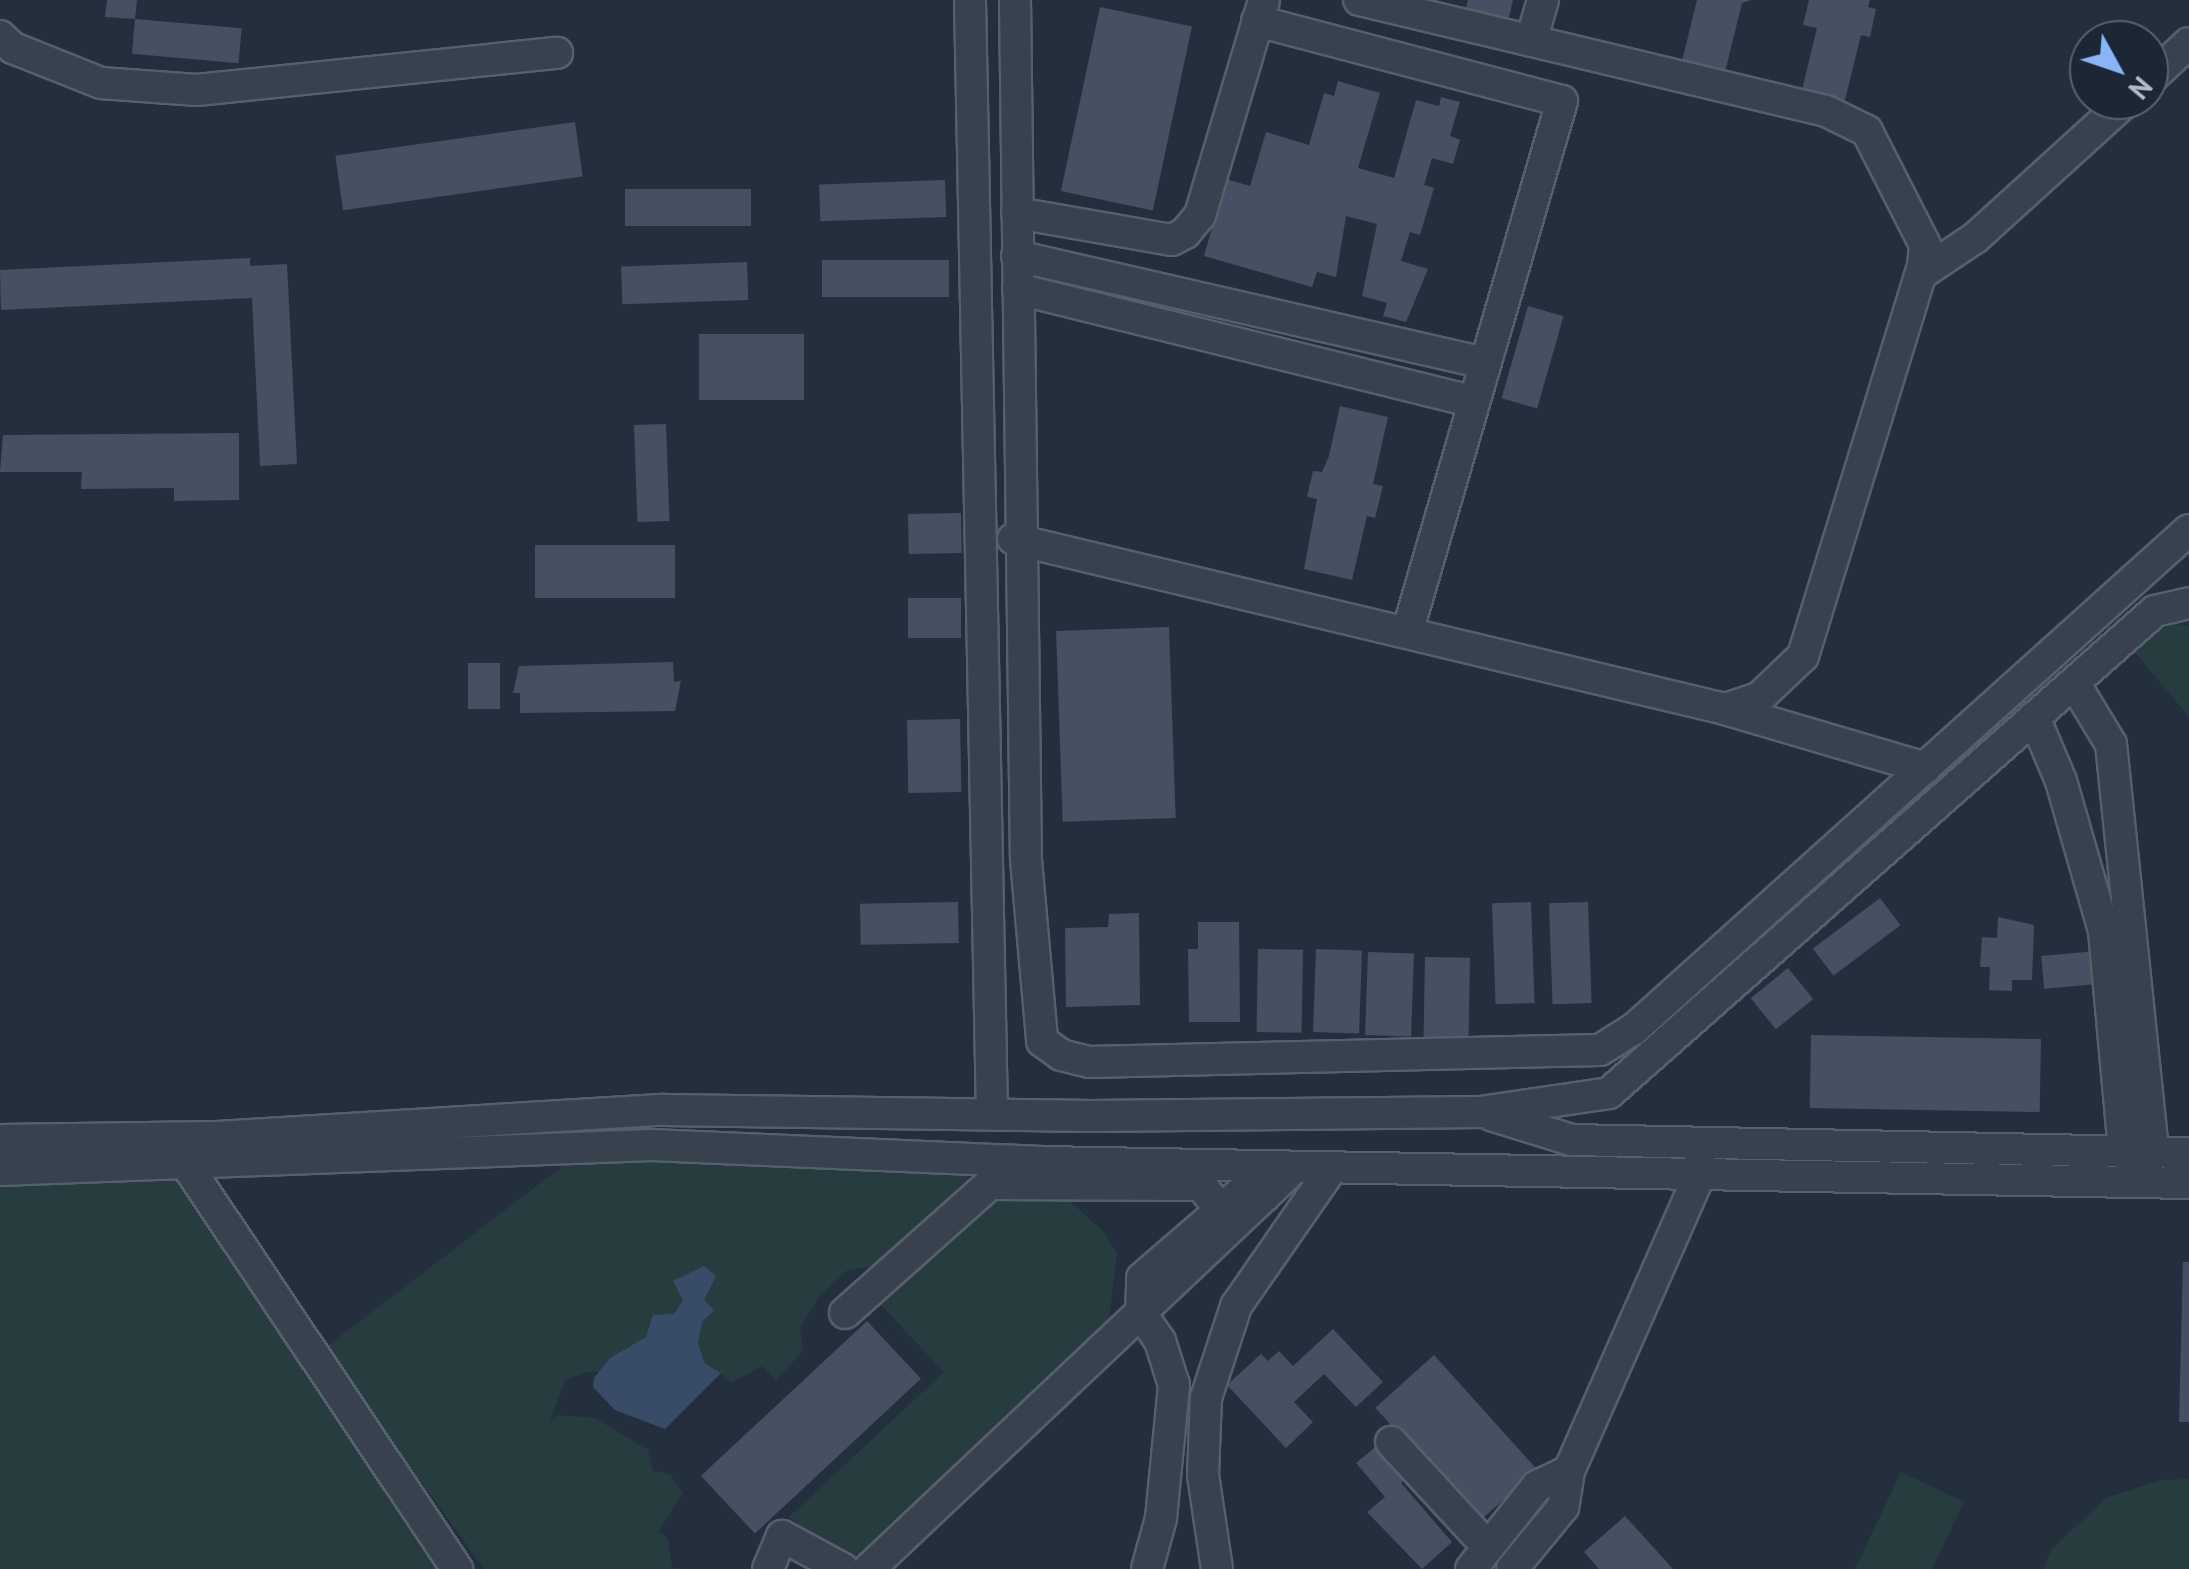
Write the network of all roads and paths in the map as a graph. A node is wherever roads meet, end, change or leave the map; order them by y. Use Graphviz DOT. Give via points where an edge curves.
graph roads {
  1 [pos="970,0"];
  2 [pos="1015,0"];
  3 [pos="1359,0"];
  4 [pos="1543,0"];
  5 [pos="1261,10"];
  6 [pos="0,36"];
  7 [pos="1531,41"];
  8 [pos="2189,44"];
  9 [pos="557,53"];
  10 [pos="2169,62"];
  11 [pos="2105,120"];
  12 [pos="1016,212"];
  13 [pos="1017,256"];
  14 [pos="1922,274"];
  15 [pos="1018,288"];
  16 [pos="1486,363"];
  17 [pos="1474,402"];
  18 [pos="2189,530"];
  19 [pos="1018,540"];
  20 [pos="2189,602"];
  21 [pos="1407,634"];
  22 [pos="2074,683"];
  23 [pos="1725,708"];
  24 [pos="2034,718"];
  25 [pos="1925,768"];
  26 [pos="1471,1112"];
  27 [pos="993,1115"];
  28 [pos="0,1140"];
  29 [pos="1701,1143"];
  30 [pos="2139,1152"];
  31 [pos="2189,1153"];
  32 [pos="974,1159"];
  33 [pos="1014,1160"];
  34 [pos="188,1167"];
  35 [pos="1294,1168"];
  36 [pos="1332,1168"];
  37 [pos="0,1170"];
  38 [pos="1699,1176"];
  39 [pos="2189,1183"];
  40 [pos="1265,1196"];
  41 [pos="1218,1207"];
  42 [pos="845,1313"];
  43 [pos="1142,1314"];
  44 [pos="1391,1442"];
  45 [pos="1569,1472"];
  46 [pos="1480,1558"];
  47 [pos="1214,1564"];
  48 [pos="458,1569"];
  49 [pos="768,1569"];
  50 [pos="844,1569"];
  51 [pos="869,1569"];
  52 [pos="1147,1569"];
  53 [pos="1512,1569"];
  1 -- 27 [label="street"];
  2 -- 12 [label="street"];
  3 -- 7 [label="street"];
  4 -- 7 [label="street"];
  5 -- 12 [label="street" via="1200,215 1186,233 1172,240"];
  5 -- 16 [label="street" via="1562,101"];
  6 -- 9 [label="street" via="13,48 101,82 197,90"];
  7 -- 14 [label="street" via="1854,119 1867,131 1925,245"];
  8 -- 10 [label="street"];
  11 -- 14 [label="street" via="1975,238"];
  12 -- 13 [label="street"];
  13 -- 15 [label="street"];
  13 -- 16 [label="street"];
  14 -- 23 [label="street" via="1803,656 1759,698"];
  15 -- 17 [label="street"];
  15 -- 19 [label="street"];
  16 -- 17 [label="street"];
  17 -- 21 [label="street"];
  18 -- 25 [label="street"];
  19 -- 21 [label="street"];
  19 -- 25 [label="street" via="1026,860 1042,1041 1089,1062 1600,1050 1634,1030"];
  20 -- 22 [label="street" via="2155,611"];
  21 -- 23 [label="street"];
  22 -- 24 [label="street"];
  22 -- 30 [label="street" via="2111,744"];
  23 -- 25 [label="street"];
  24 -- 26 [label="street" via="1609,1093"];
  24 -- 30 [label="street" via="2061,781 2104,931"];
  26 -- 27 [label="street"];
  26 -- 29 [label="street" via="1572,1140"];
  27 -- 28 [label="street" via="664,1110 217,1137"];
  27 -- 32 [label="street"];
  27 -- 33 [label="street"];
  29 -- 30 [label="street"];
  29 -- 38 [label="street"];
  30 -- 31 [label="street"];
  32 -- 33 [label="street"];
  32 -- 34 [label="street" via="652,1145"];
  33 -- 35 [label="street"];
  34 -- 37 [label="street"];
  34 -- 48 [label="street"];
  35 -- 36 [label="street"];
  35 -- 40 [label="street"];
  36 -- 38 [label="street"];
  36 -- 47 [label="street" via="1236,1306 1206,1398 1203,1475"];
  38 -- 39 [label="street"];
  38 -- 45 [label="street"];
  40 -- 41 [label="street" via="1244,1189"];
  40 -- 43 [label="street"];
  41 -- 42 [label="street" via="1201,1185 990,1184"];
  41 -- 43 [label="street" via="1142,1278"];
  43 -- 51 [label="street"];
  43 -- 52 [label="street" via="1160,1341 1174,1386 1161,1518"];
  44 -- 46 [label="street"];
  45 -- 46 [label="street" via="1536,1486"];
  45 -- 53 [label="street" via="1563,1507"];
  49 -- 50 [label="street" via="782,1536"];
}
